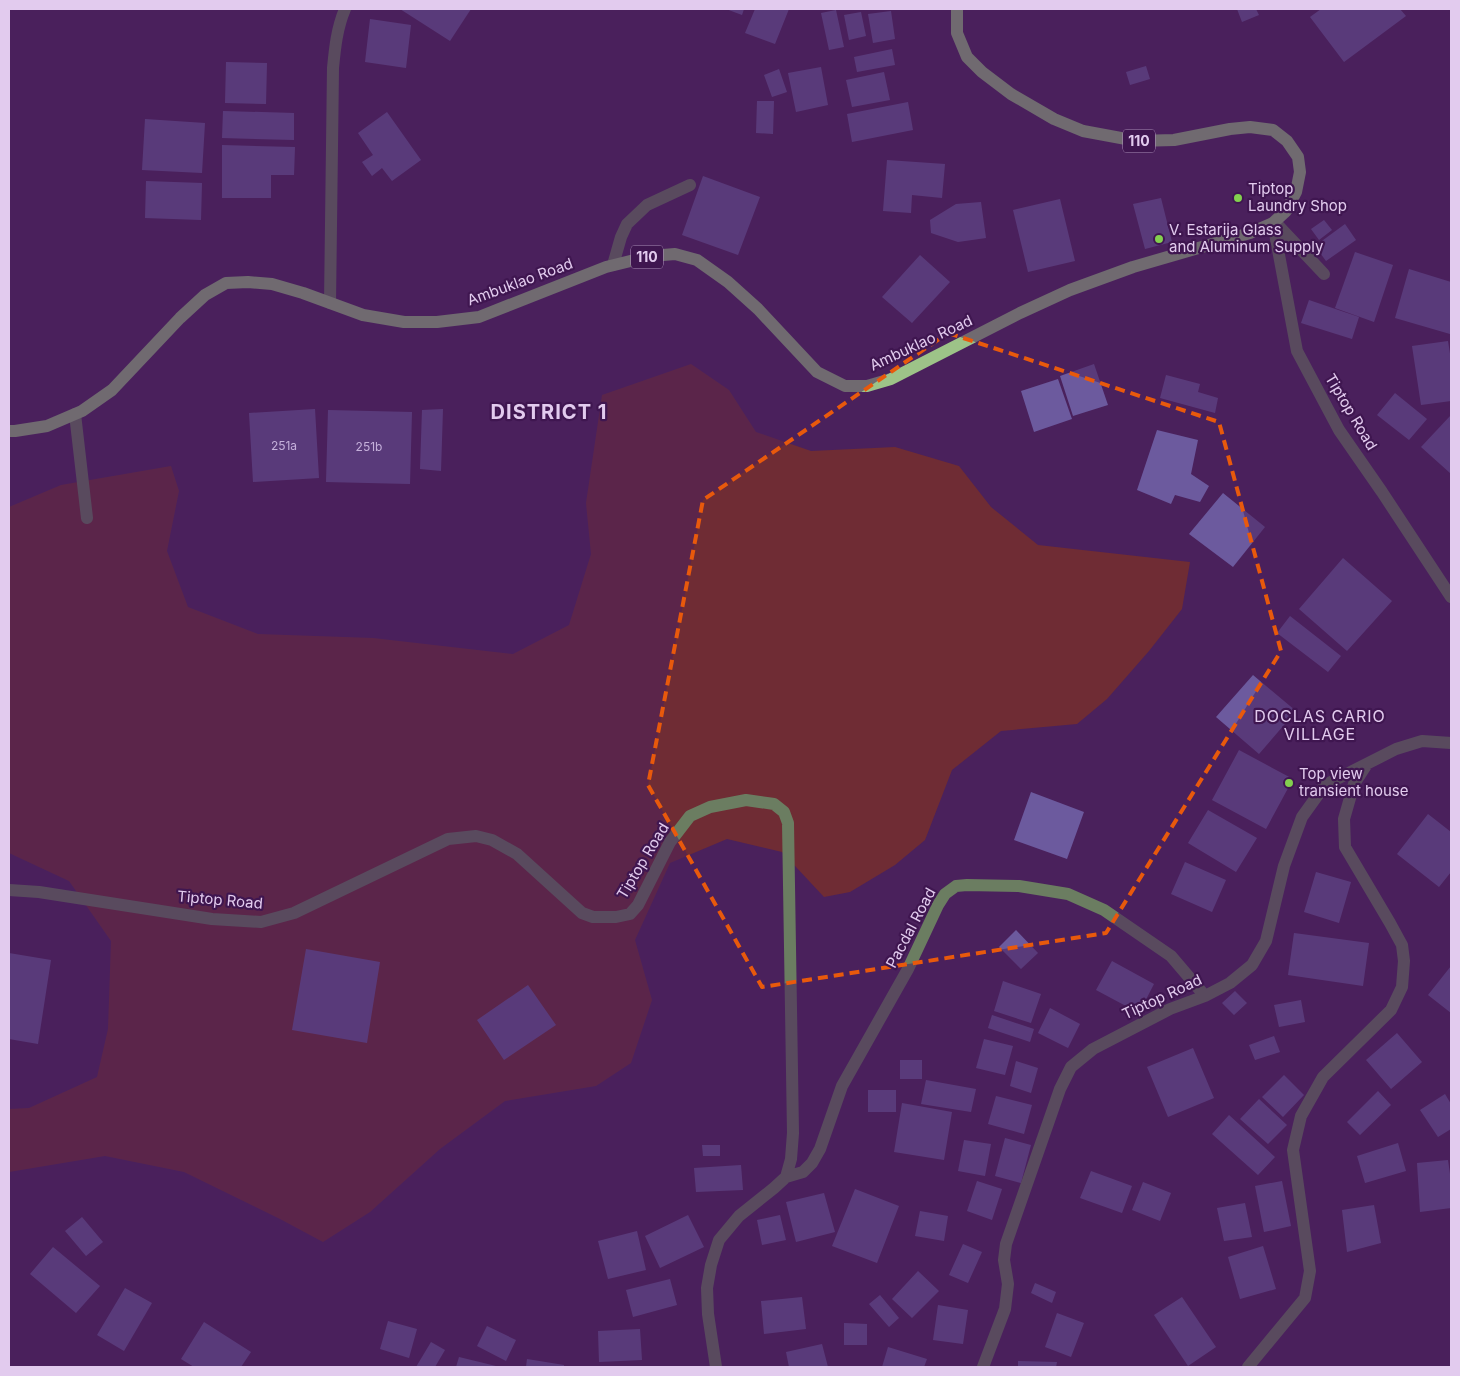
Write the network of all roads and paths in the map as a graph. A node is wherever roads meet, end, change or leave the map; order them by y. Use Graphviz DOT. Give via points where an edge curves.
graph roads {
  1 [pos="345,9"];
  2 [pos="957,9"];
  3 [pos="690,185"];
  4 [pos="1274,222"];
  5 [pos="613,265"];
  6 [pos="1324,274"];
  7 [pos="330,303"];
  8 [pos="75,414"];
  9 [pos="9,431"];
  10 [pos="87,518"];
  11 [pos="1451,596"];
  12 [pos="1451,743"];
  13 [pos="1368,762"];
  14 [pos="9,890"];
  15 [pos="1205,996"];
  16 [pos="786,1177"];
  17 [pos="716,1367"];
  18 [pos="983,1367"];
  19 [pos="1248,1367"];
  1 -- 7 [label="street" via="338,25 333,68"];
  2 -- 4 [label="main road, Ambuklao Road / 110" via="957,33 967,57 982,72 1011,94 1054,119 1083,131 1137,141 1174,140 1250,127 1273,130 1287,141 1298,157 1300,172 1296,192 1286,211"];
  3 -- 5 [label="street" via="647,205 627,224"];
  4 -- 5 [label="main road, Ambuklao Road / 110" via="1250,233 1133,267 1070,290 891,379 867,386 845,386 817,372 758,309 697,260 675,254"];
  4 -- 6 [label="street"];
  4 -- 11 [label="street, Tiptop Road" via="1298,351 1339,430"];
  5 -- 7 [label="main road, Ambuklao Road / 110" via="479,317 404,322 363,315"];
  7 -- 8 [label="main road, Ambuklao Road / 110" via="272,284 226,283 205,295 180,318 112,390"];
  8 -- 9 [label="main road, Ambuklao Road / 110" via="47,426"];
  8 -- 10 [label="street"];
  12 -- 13 [label="street, Tiptop Road" via="1422,742"];
  13 -- 15 [label="street, Tiptop Road" via="1325,786 1302,817 1284,866 1266,941 1252,965 1230,983"];
  13 -- 19 [label="street" via="1354,784 1344,819 1346,847 1402,945 1402,987 1391,1010 1323,1076 1301,1116 1293,1150 1310,1272 1305,1298"];
  14 -- 16 [label="street, Tiptop Road" via="212,919 261,922 294,913 448,840 476,836 492,840 517,854 582,913 593,917 616,917 630,914 638,905 670,842 690,816 710,807 746,800 774,804 784,812 788,824 794,1133"];
  15 -- 16 [label="street, Pacdal Road" via="1171,956 1104,910 1075,897 1019,886 956,886 938,905 908,969 842,1086 812,1164 803,1172"];
  15 -- 18 [label="street, Tiptop Road" via="1170,1009 1117,1036 1093,1049 1071,1067 1060,1089 1006,1244 1004,1260 1008,1284 1005,1309"];
  16 -- 17 [label="street" via="739,1216 720,1240 707,1288"];
}
